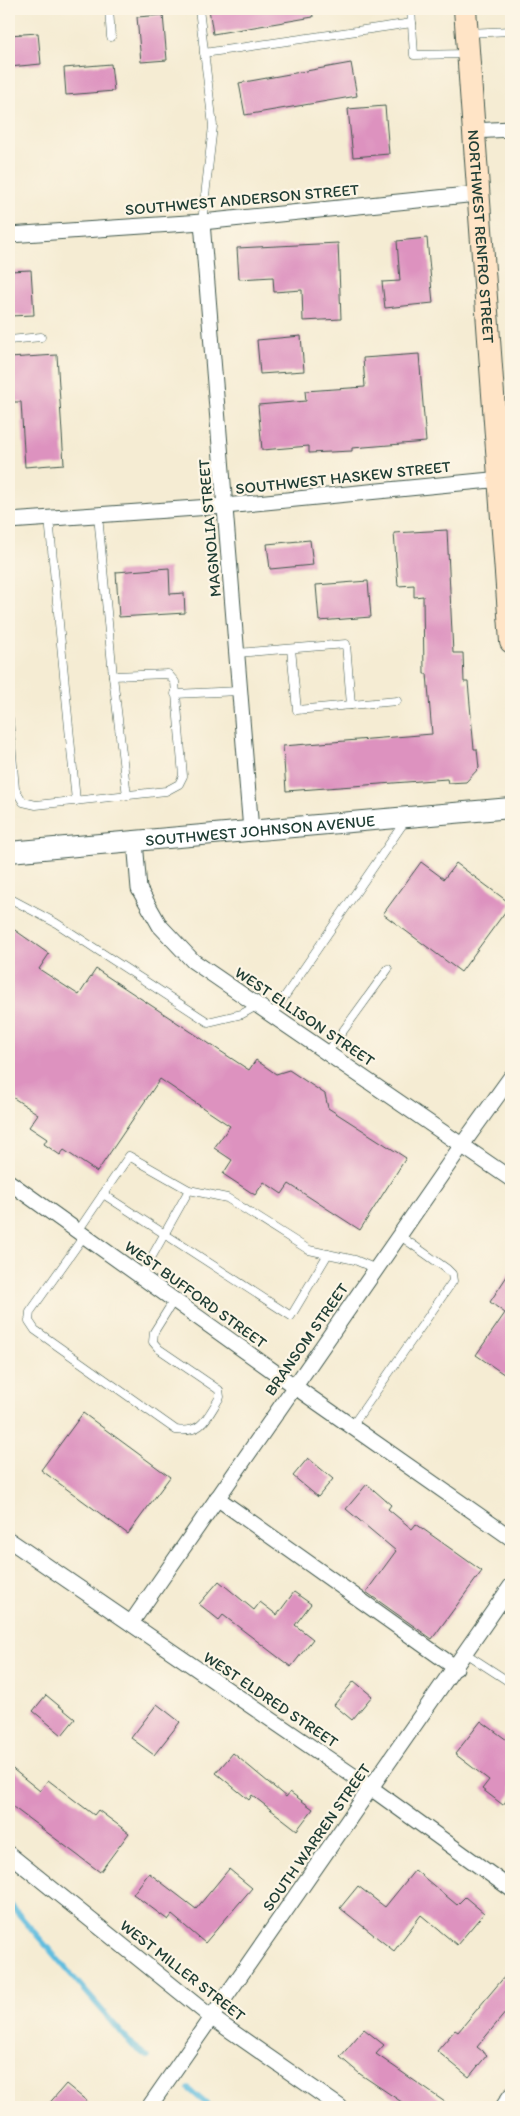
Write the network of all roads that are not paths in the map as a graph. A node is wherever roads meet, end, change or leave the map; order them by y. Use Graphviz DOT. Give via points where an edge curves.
graph roads {
  1 [pos="109,9"];
  2 [pos="198,9"];
  3 [pos="411,9"];
  4 [pos="465,9"];
  5 [pos="412,23"];
  6 [pos="511,31"];
  7 [pos="111,37"];
  8 [pos="468,44"];
  9 [pos="204,53"];
  10 [pos="511,129"];
  11 [pos="473,131"];
  12 [pos="477,194"];
  13 [pos="202,222"];
  14 [pos="9,234"];
  15 [pos="41,338"];
  16 [pos="9,340"];
  17 [pos="504,425"];
  18 [pos="501,479"];
  19 [pos="225,506"];
  20 [pos="98,515"];
  21 [pos="49,518"];
  22 [pos="9,521"];
  23 [pos="509,559"];
  24 [pos="509,582"];
  25 [pos="511,642"];
  26 [pos="291,649"];
  27 [pos="237,654"];
  28 [pos="113,676"];
  29 [pos="239,691"];
  30 [pos="175,694"];
  31 [pos="397,701"];
  32 [pos="351,705"];
  33 [pos="9,719"];
  34 [pos="127,796"];
  35 [pos="76,801"];
  36 [pos="511,808"];
  37 [pos="407,817"];
  38 [pos="251,831"];
  39 [pos="135,841"];
  40 [pos="9,852"];
  41 [pos="9,898"];
  42 [pos="388,969"];
  43 [pos="258,1006"];
  44 [pos="272,1015"];
  45 [pos="327,1053"];
  46 [pos="511,1077"];
  47 [pos="462,1145"];
  48 [pos="511,1179"];
  49 [pos="9,1182"];
  50 [pos="189,1190"];
  51 [pos="103,1194"];
  52 [pos="81,1234"];
  53 [pos="164,1235"];
  54 [pos="399,1235"];
  55 [pos="328,1254"];
  56 [pos="376,1269"];
  57 [pos="141,1276"];
  58 [pos="174,1300"];
  59 [pos="294,1386"];
  60 [pos="352,1426"];
  61 [pos="217,1498"];
  62 [pos="511,1538"];
  63 [pos="9,1540"];
  64 [pos="511,1586"];
  65 [pos="130,1624"];
  66 [pos="465,1654"];
  67 [pos="456,1668"];
  68 [pos="511,1683"];
  69 [pos="371,1788"];
  70 [pos="9,1854"];
  71 [pos="511,1889"];
  72 [pos="211,2017"];
  73 [pos="511,2095"];
  74 [pos="149,2107"];
  75 [pos="340,2107"];
  76 [pos="503,2107"];
  1 -- 7 [label="lane"];
  2 -- 9 [label="lane"];
  3 -- 5 [label="lane"];
  4 -- 8 [label="main road, NORTHWEST RENFRO STREET"];
  5 -- 8 [label="lane" via="414,55"];
  5 -- 9 [label="lane"];
  6 -- 8 [label="lane"];
  8 -- 11 [label="main road, NORTHWEST RENFRO STREET"];
  9 -- 13 [label="lane" via="214,126"];
  10 -- 11 [label="street"];
  11 -- 12 [label="main road, NORTHWEST RENFRO STREET"];
  12 -- 13 [label="street, SOUTHWEST ANDERSON STREET"];
  12 -- 17 [label="main road, NORTHWEST RENFRO STREET"];
  13 -- 14 [label="street, SOUTHWEST ANDERSON STREET"];
  13 -- 19 [label="street, MAGNOLIA STREET"];
  15 -- 16 [label="lane"];
  17 -- 18 [label="main road, NORTHWEST RENFRO STREET"];
  18 -- 19 [label="street, SOUTHWEST HASKEW STREET"];
  18 -- 23 [label="main road, NORTHWEST RENFRO STREET"];
  19 -- 20 [label="street, SOUTHWEST HASKEW STREET"];
  19 -- 27 [label="street, MAGNOLIA STREET"];
  20 -- 21 [label="street, SOUTHWEST HASKEW STREET"];
  20 -- 28 [label="lane"];
  21 -- 22 [label="street, SOUTHWEST HASKEW STREET"];
  21 -- 35 [label="lane"];
  23 -- 24 [label="main road, NORTHWEST RENFRO STREET"];
  24 -- 25 [label="main road, NORTHWEST RENFRO STREET"];
  26 -- 27 [label="lane"];
  26 -- 32 [label="lane" via="298,710"];
  26 -- 32 [label="lane" via="346,644"];
  27 -- 29 [label="street, MAGNOLIA STREET"];
  28 -- 30 [label="lane" via="168,674 175,682"];
  28 -- 34 [label="lane"];
  29 -- 30 [label="lane"];
  29 -- 38 [label="street, MAGNOLIA STREET"];
  30 -- 34 [label="lane" via="183,776 178,784 166,791"];
  31 -- 32 [label="lane"];
  33 -- 35 [label="lane" via="15,790 22,802 36,806"];
  34 -- 35 [label="lane"];
  36 -- 37 [label="street, SOUTHWEST JOHNSON AVENUE"];
  37 -- 38 [label="street, SOUTHWEST JOHNSON AVENUE"];
  37 -- 44 [label="lane"];
  38 -- 39 [label="street, SOUTHWEST JOHNSON AVENUE"];
  39 -- 40 [label="street, SOUTHWEST JOHNSON AVENUE"];
  39 -- 43 [label="street, WEST ELLISON STREET" via="139,889 160,926 193,961"];
  41 -- 43 [label="lane" via="56,923 208,1022 242,1014"];
  42 -- 45 [label="lane"];
  43 -- 44 [label="street, WEST ELLISON STREET"];
  44 -- 45 [label="street, WEST ELLISON STREET"];
  45 -- 47 [label="street, WEST ELLISON STREET"];
  46 -- 47 [label="street, BRANSOM STREET"];
  47 -- 48 [label="street, WEST ELLISON STREET"];
  47 -- 54 [label="street, BRANSOM STREET"];
  49 -- 52 [label="street, WEST BUFFORD STREET"];
  50 -- 51 [label="lane" via="129,1156"];
  50 -- 53 [label="lane"];
  50 -- 55 [label="lane" via="227,1198 309,1250"];
  51 -- 52 [label="lane"];
  51 -- 53 [label="lane"];
  52 -- 57 [label="street, WEST BUFFORD STREET"];
  52 -- 58 [label="lane" via="30,1312 29,1321 35,1330 176,1430 188,1432 200,1426 220,1398 219,1390 153,1342 154,1332"];
  53 -- 55 [label="lane" via="291,1316"];
  53 -- 57 [label="lane"];
  54 -- 56 [label="street, BRANSOM STREET"];
  54 -- 60 [label="lane" via="447,1269 453,1281"];
  55 -- 56 [label="lane"];
  56 -- 59 [label="street, BRANSOM STREET"];
  57 -- 58 [label="street, WEST BUFFORD STREET"];
  58 -- 59 [label="street, WEST BUFFORD STREET"];
  59 -- 60 [label="street, WEST BUFFORD STREET"];
  59 -- 61 [label="street, BRANSOM STREET"];
  60 -- 62 [label="street, WEST BUFFORD STREET"];
  61 -- 65 [label="street, BRANSOM STREET"];
  61 -- 67 [label="street"];
  63 -- 65 [label="street, WEST ELDRED STREET"];
  64 -- 66 [label="street, SOUTH WARREN STREET"];
  65 -- 69 [label="street, WEST ELDRED STREET"];
  66 -- 67 [label="street, SOUTH WARREN STREET"];
  66 -- 68 [label="lane"];
  67 -- 69 [label="street, SOUTH WARREN STREET"];
  69 -- 71 [label="street, WEST ELDRED STREET"];
  69 -- 72 [label="street, SOUTH WARREN STREET"];
  70 -- 72 [label="street, WEST MILLER STREET"];
  72 -- 74 [label="street, SOUTH WARREN STREET"];
  72 -- 75 [label="street, WEST MILLER STREET"];
  73 -- 76 [label="street"];
}
